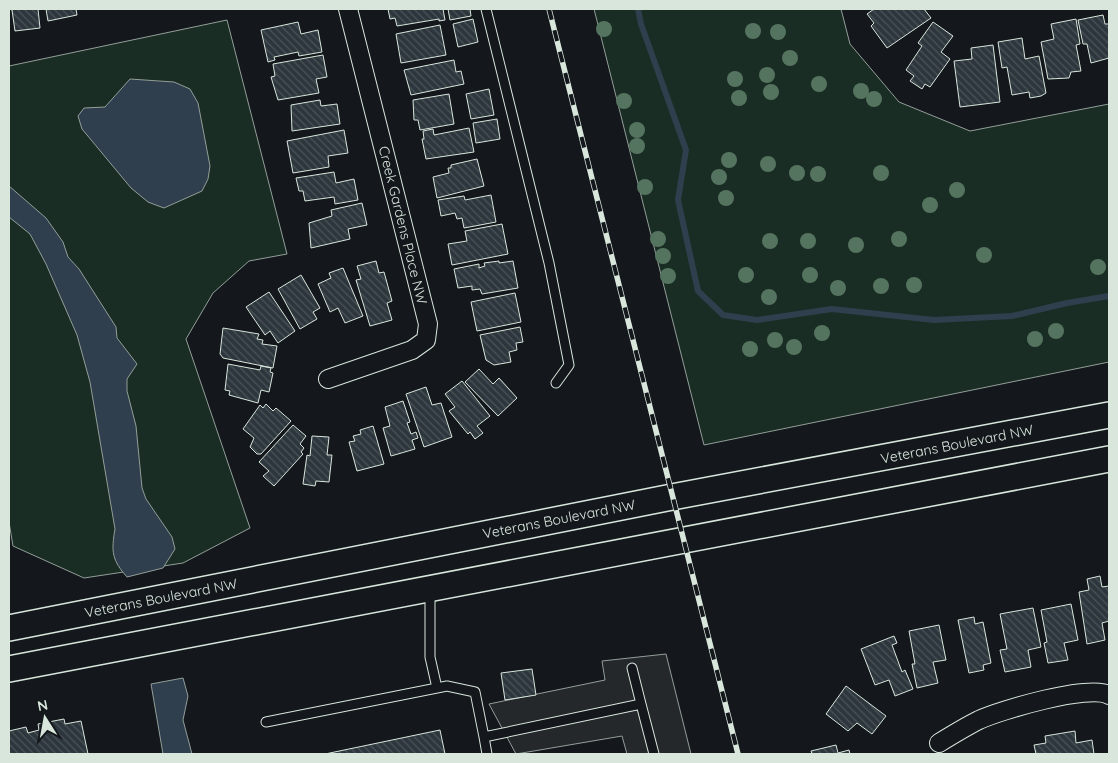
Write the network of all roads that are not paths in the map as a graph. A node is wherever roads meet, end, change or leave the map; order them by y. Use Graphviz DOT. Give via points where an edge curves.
graph roads {
  1 [pos="348,9"];
  2 [pos="486,9"];
  3 [pos="328,379"];
  4 [pos="556,383"];
  5 [pos="1109,415"];
  6 [pos="1109,459"];
  7 [pos="430,589"];
  8 [pos="9,628"];
  9 [pos="632,668"];
  10 [pos="9,669"];
  11 [pos="437,688"];
  12 [pos="1109,695"];
  13 [pos="641,704"];
  14 [pos="266,722"];
  15 [pos="484,736"];
  16 [pos="939,743"];
  17 [pos="487,754"];
  18 [pos="654,754"];
  1 -- 3 [label="street, Creek Gardens Place NW" via="428,324 426,340 412,350"];
  2 -- 4 [label="lane" via="549,262 569,365"];
  5 -- 8 [label="main road, Veterans Boulevard NW"];
  6 -- 7 [label="main road"];
  7 -- 10 [label="main road"];
  7 -- 11 [label="lane" via="430,658"];
  9 -- 13 [label="lane"];
  11 -- 14 [label="lane"];
  11 -- 15 [label="lane" via="447,686 474,692"];
  12 -- 16 [label="street" via="1093,691 1023,704 980,720"];
  13 -- 15 [label="lane"];
  13 -- 18 [label="lane"];
  15 -- 17 [label="lane"];
}
